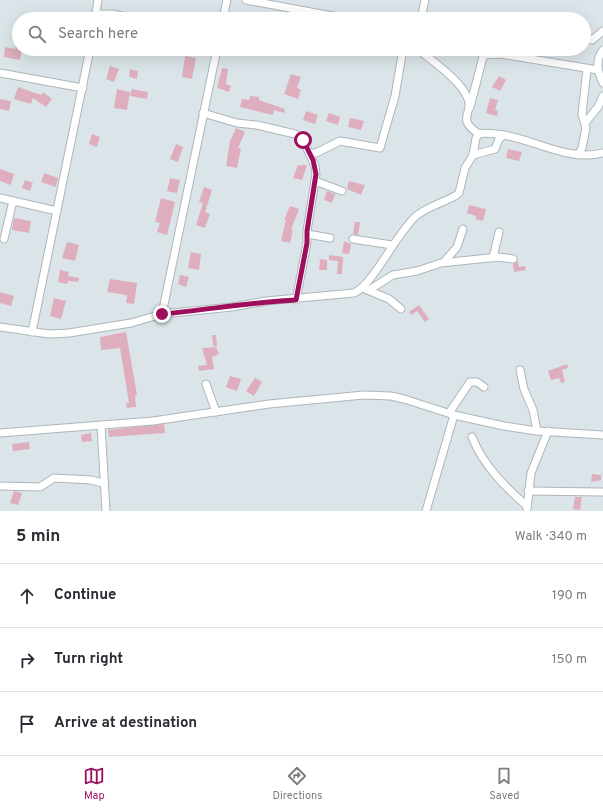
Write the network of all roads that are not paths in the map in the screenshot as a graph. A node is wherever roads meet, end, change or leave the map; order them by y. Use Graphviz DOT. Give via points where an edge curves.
graph roads {
  1 [pos="98,0"];
  2 [pos="227,0"];
  3 [pos="246,0"];
  4 [pos="425,0"];
  5 [pos="96,12"];
  6 [pos="224,12"];
  7 [pos="311,12"];
  8 [pos="422,12"];
  9 [pos="603,32"];
  10 [pos="591,40"];
  11 [pos="603,50"];
  12 [pos="89,56"];
  13 [pos="216,56"];
  14 [pos="402,56"];
  15 [pos="427,56"];
  16 [pos="484,56"];
  17 [pos="512,56"];
  18 [pos="588,69"];
  19 [pos="598,70"];
  20 [pos="0,73"];
  21 [pos="603,83"];
  22 [pos="83,88"];
  23 [pos="603,96"];
  24 [pos="204,113"];
  25 [pos="466,120"];
  26 [pos="585,123"];
  27 [pos="479,134"];
  28 [pos="504,135"];
  29 [pos="310,153"];
  30 [pos="603,153"];
  31 [pos="473,154"];
  32 [pos="578,155"];
  33 [pos="315,181"];
  34 [pos="342,191"];
  35 [pos="0,198"];
  36 [pos="13,201"];
  37 [pos="56,211"];
  38 [pos="463,229"];
  39 [pos="499,232"];
  40 [pos="307,234"];
  41 [pos="330,238"];
  42 [pos="4,239"];
  43 [pos="353,239"];
  44 [pos="392,245"];
  45 [pos="493,258"];
  46 [pos="513,259"];
  47 [pos="444,262"];
  48 [pos="366,289"];
  49 [pos="296,300"];
  50 [pos="401,309"];
  51 [pos="162,314"];
  52 [pos="0,327"];
  53 [pos="32,332"];
  54 [pos="520,370"];
  55 [pos="206,384"];
  56 [pos="484,387"];
  57 [pos="216,412"];
  58 [pos="452,414"];
  59 [pos="101,425"];
  60 [pos="537,431"];
  61 [pos="548,431"];
  62 [pos="0,433"];
  63 [pos="603,434"];
  64 [pos="472,437"];
  65 [pos="103,483"];
  66 [pos="0,486"];
  67 [pos="528,491"];
  68 [pos="603,492"];
  69 [pos="527,509"];
  70 [pos="106,511"];
  71 [pos="426,511"];
  1 -- 5 [label="street"];
  2 -- 6 [label="street"];
  3 -- 7 [label="street"];
  4 -- 8 [label="street"];
  9 -- 10 [label="street"];
  11 -- 19 [label="street"];
  12 -- 22 [label="street"];
  13 -- 24 [label="street"];
  14 -- 29 [label="street" via="395,96 380,148 340,141 316,153"];
  15 -- 25 [label="street" via="464,92 469,102"];
  16 -- 25 [label="street"];
  17 -- 18 [label="street"];
  18 -- 19 [label="street"];
  18 -- 26 [label="street" via="582,114"];
  19 -- 21 [label="street"];
  20 -- 22 [label="street"];
  22 -- 37 [label="street"];
  23 -- 26 [label="street"];
  24 -- 29 [label="street" via="237,123 295,134 303,140"];
  24 -- 51 [label="street"];
  25 -- 27 [label="street"];
  26 -- 32 [label="street" via="583,142"];
  27 -- 28 [label="street"];
  27 -- 31 [label="street"];
  28 -- 31 [label="street" via="499,139 495,149"];
  28 -- 32 [label="street" via="566,154"];
  29 -- 33 [label="street" via="315,166"];
  30 -- 32 [label="street"];
  31 -- 44 [label="street" via="465,168 458,193 416,217"];
  33 -- 34 [label="street"];
  33 -- 40 [label="street"];
  35 -- 36 [label="street"];
  36 -- 37 [label="street"];
  36 -- 42 [label="street"];
  37 -- 53 [label="street"];
  38 -- 47 [label="street" via="457,247"];
  39 -- 45 [label="street"];
  40 -- 41 [label="street"];
  40 -- 49 [label="street"];
  43 -- 44 [label="street"];
  44 -- 48 [label="street"];
  45 -- 46 [label="street"];
  45 -- 47 [label="street"];
  47 -- 48 [label="street" via="393,275"];
  48 -- 49 [label="street" via="354,293"];
  48 -- 50 [label="street" via="389,299"];
  49 -- 51 [label="street" via="266,301"];
  51 -- 53 [label="street" via="131,323 69,333"];
  52 -- 53 [label="street"];
  54 -- 60 [label="street"];
  55 -- 57 [label="street"];
  56 -- 58 [label="street" via="477,382 470,382"];
  57 -- 58 [label="street" via="364,395 391,396"];
  57 -- 59 [label="street"];
  58 -- 60 [label="street"];
  58 -- 71 [label="street"];
  59 -- 62 [label="street"];
  59 -- 65 [label="street"];
  60 -- 61 [label="street"];
  61 -- 63 [label="street"];
  61 -- 67 [label="street" via="533,465"];
  64 -- 69 [label="street" via="498,478"];
  65 -- 66 [label="street" via="54,478 40,487"];
  65 -- 70 [label="street"];
  67 -- 68 [label="street"];
  67 -- 69 [label="street"];
}
